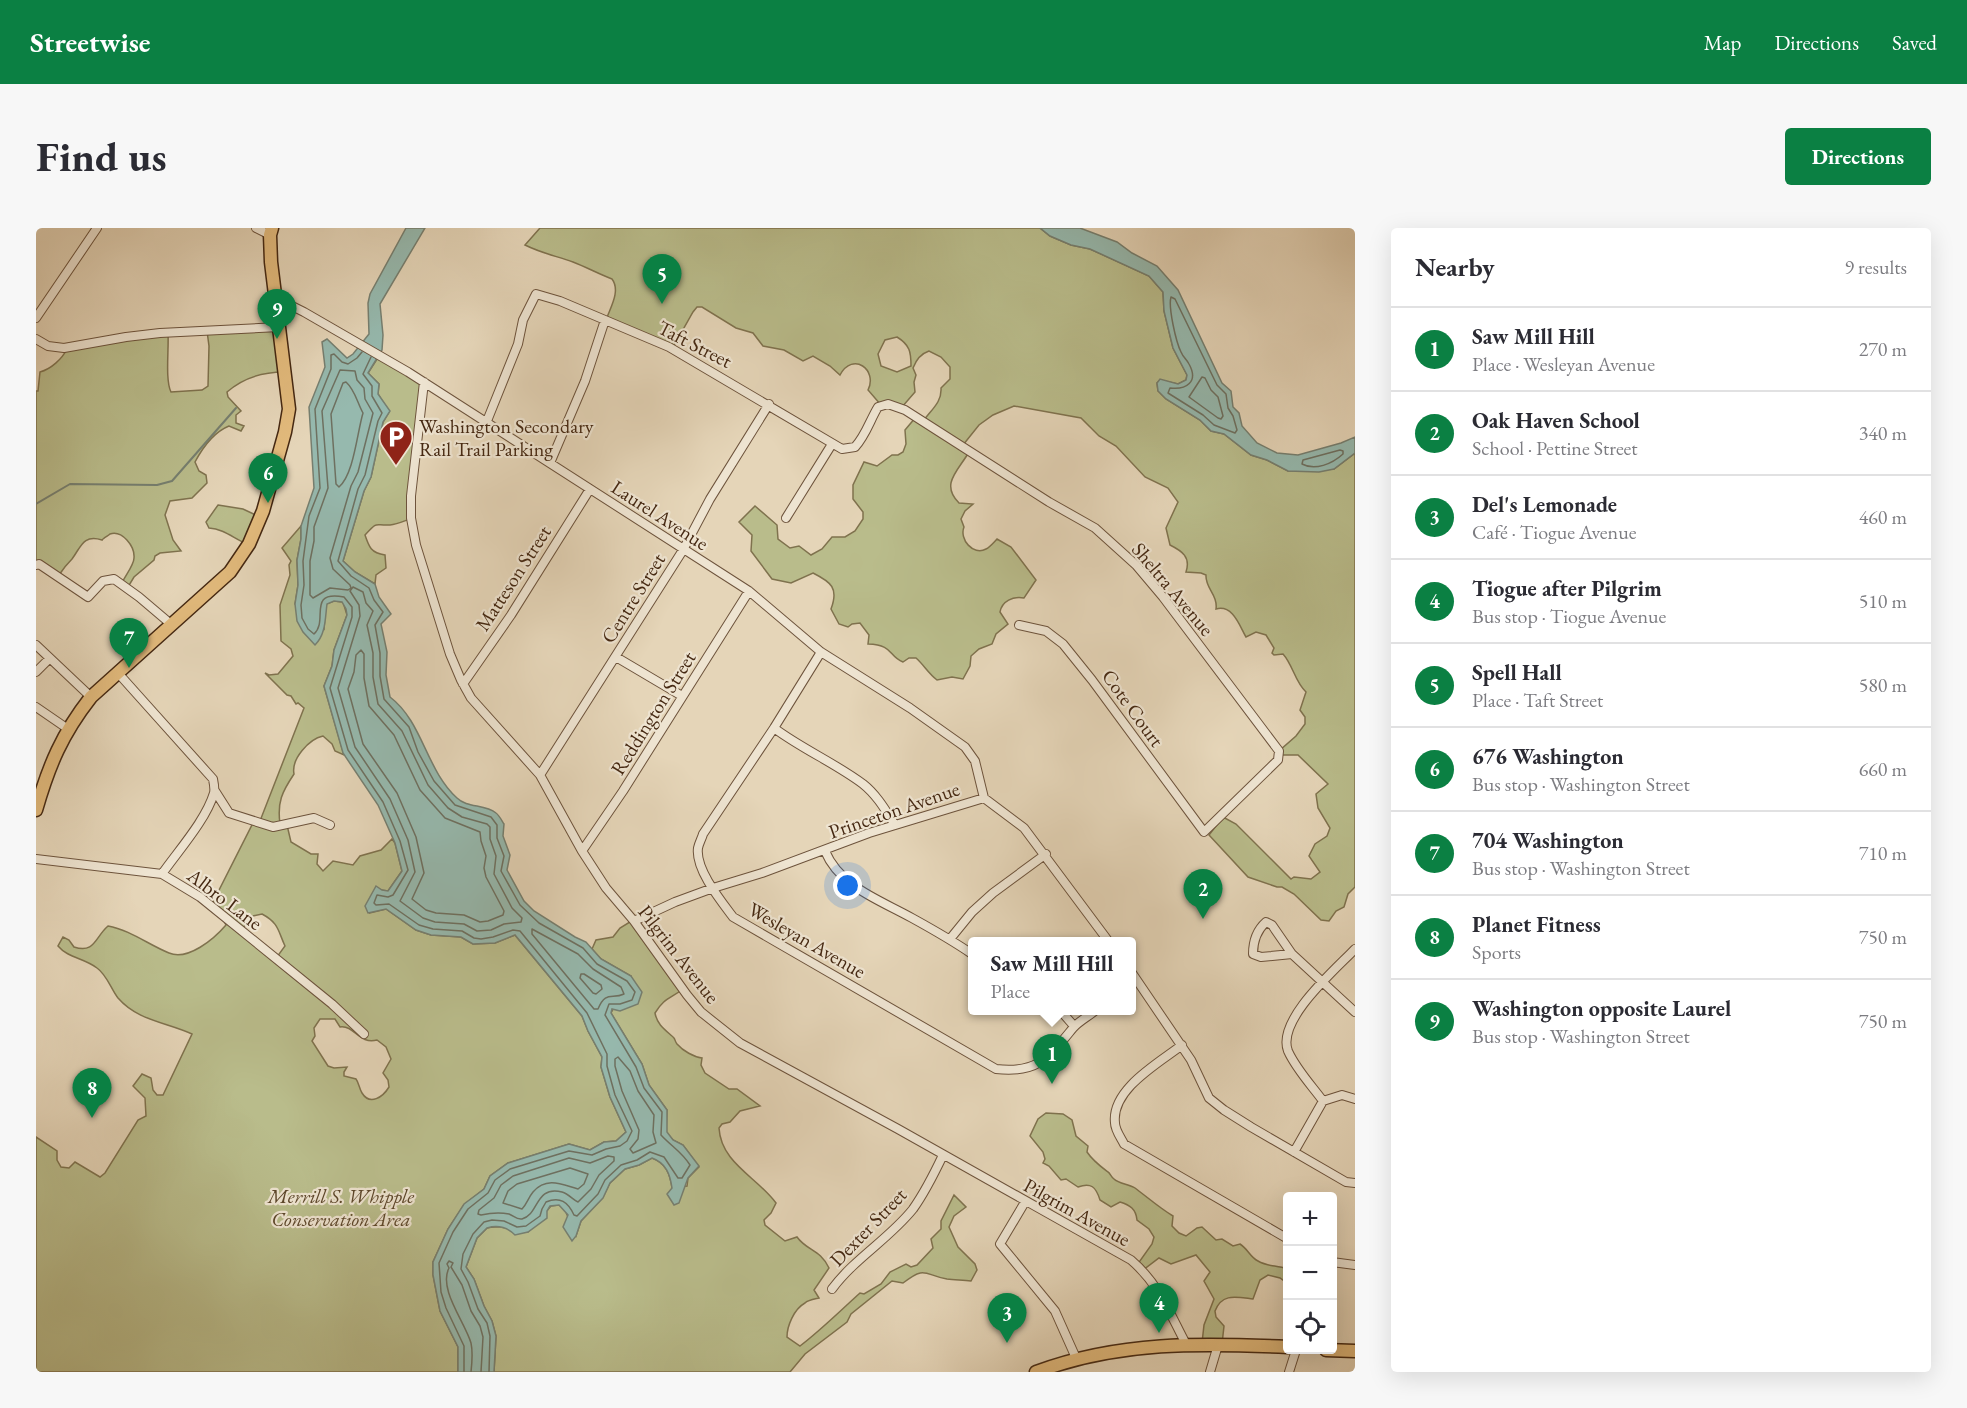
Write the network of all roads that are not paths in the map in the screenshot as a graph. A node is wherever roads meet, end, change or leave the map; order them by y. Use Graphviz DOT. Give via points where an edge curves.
graph roads {
  1 [pos="97,228"];
  2 [pos="256,228"];
  3 [pos="271,231"];
  4 [pos="276,304"];
  5 [pos="36,318"];
  6 [pos="605,320"];
  7 [pos="279,327"];
  8 [pos="36,339"];
  9 [pos="423,382"];
  10 [pos="769,404"];
  11 [pos="888,404"];
  12 [pos="487,421"];
  13 [pos="832,444"];
  14 [pos="550,463"];
  15 [pos="590,489"];
  16 [pos="786,518"];
  17 [pos="683,550"];
  18 [pos="36,565"];
  19 [pos="749,591"];
  20 [pos="172,625"];
  21 [pos="1019,625"];
  22 [pos="36,645"];
  23 [pos="821,652"];
  24 [pos="616,657"];
  25 [pos="50,658"];
  26 [pos="36,672"];
  27 [pos="118,673"];
  28 [pos="464,684"];
  29 [pos="682,696"];
  30 [pos="91,698"];
  31 [pos="36,707"];
  32 [pos="774,728"];
  33 [pos="68,729"];
  34 [pos="540,775"];
  35 [pos="215,791"];
  36 [pos="984,798"];
  37 [pos="36,810"];
  38 [pos="330,825"];
  39 [pos="895,825"];
  40 [pos="1204,832"];
  41 [pos="582,851"];
  42 [pos="825,851"];
  43 [pos="1046,854"];
  44 [pos="36,859"];
  45 [pos="162,874"];
  46 [pos="713,888"];
  47 [pos="634,921"];
  48 [pos="1105,937"];
  49 [pos="950,939"];
  50 [pos="1355,949"];
  51 [pos="968,951"];
  52 [pos="1292,954"];
  53 [pos="1324,982"];
  54 [pos="1136,986"];
  55 [pos="1355,1011"];
  56 [pos="1064,1015"];
  57 [pos="1090,1015"];
  58 [pos="1074,1026"];
  59 [pos="364,1034"];
  60 [pos="1182,1045"];
  61 [pos="1355,1099"];
  62 [pos="1323,1101"];
  63 [pos="1294,1152"];
  64 [pos="943,1155"];
  65 [pos="1355,1183"];
  66 [pos="1025,1202"];
  67 [pos="1283,1237"];
  68 [pos="1337,1263"];
  69 [pos="1355,1265"];
  70 [pos="832,1289"];
  71 [pos="1186,1344"];
  72 [pos="1218,1345"];
  73 [pos="1283,1347"];
  74 [pos="1337,1350"];
  75 [pos="1355,1351"];
  76 [pos="1295,1354"];
  77 [pos="1076,1358"];
  78 [pos="1036,1372"];
  79 [pos="1210,1372"];
  80 [pos="1288,1372"];
  1 -- 5 [label="street"];
  2 -- 3 [label="street"];
  3 -- 4 [label="main road"];
  4 -- 7 [label="main road"];
  4 -- 9 [label="street, Laurel Avenue" via="286,303 304,312"];
  6 -- 10 [label="street, Taft Street" via="669,346"];
  6 -- 12 [label="street, Taft Street" via="536,294"];
  6 -- 14 [label="street" via="585,381"];
  7 -- 8 [label="street" via="160,333 64,348"];
  7 -- 20 [label="main road" via="289,409 263,510 249,544 230,572"];
  9 -- 12 [label="street, Laurel Avenue"];
  9 -- 28 [label="street, Pilgrim Avenue" via="411,518 450,654"];
  10 -- 13 [label="street, Taft Street"];
  10 -- 17 [label="street, Centre Street"];
  11 -- 13 [label="street, Taft Street" via="878,407 855,447 842,449"];
  11 -- 40 [label="street, Sheltra Avenue" via="906,410 1095,528 1136,565 1279,751 1278,760 1269,770"];
  12 -- 14 [label="street, Laurel Avenue"];
  13 -- 16 [label="street"];
  14 -- 15 [label="street, Laurel Avenue"];
  15 -- 17 [label="street, Laurel Avenue"];
  15 -- 28 [label="street, Matteson Street"];
  17 -- 19 [label="street, Laurel Avenue"];
  17 -- 24 [label="street, Centre Street"];
  18 -- 20 [label="street" via="88,597 103,581 114,579"];
  19 -- 23 [label="street, Laurel Avenue"];
  19 -- 29 [label="street, Reddington Street"];
  20 -- 27 [label="main road"];
  21 -- 40 [label="street, Cote Court" via="1046,631 1063,644"];
  22 -- 25 [label="street"];
  23 -- 32 [label="street, Wesleyan Avenue"];
  23 -- 36 [label="street, Laurel Avenue" via="964,747 975,761"];
  24 -- 29 [label="street"];
  24 -- 34 [label="street, Centre Street"];
  25 -- 26 [label="street"];
  25 -- 30 [label="street"];
  27 -- 30 [label="main road"];
  27 -- 35 [label="street" via="213,779"];
  28 -- 34 [label="street, Pilgrim Avenue" via="471,698"];
  29 -- 41 [label="street, Reddington Street"];
  30 -- 33 [label="main road"];
  31 -- 33 [label="street"];
  32 -- 39 [label="street" via="864,785"];
  32 -- 46 [label="street, Wesleyan Avenue" via="703,834 698,848 701,867"];
  33 -- 37 [label="main road" via="58,746"];
  34 -- 41 [label="street, Pilgrim Avenue"];
  35 -- 38 [label="street" via="229,813 273,827 314,818"];
  35 -- 45 [label="street" via="192,834"];
  36 -- 39 [label="street, Princeton Avenue"];
  36 -- 43 [label="street, Princeton Avenue" via="1024,828"];
  39 -- 42 [label="street, Princeton Avenue"];
  41 -- 47 [label="street, Pilgrim Avenue"];
  42 -- 46 [label="street, Princeton Avenue"];
  42 -- 49 [label="street" via="829,862 848,882"];
  43 -- 48 [label="street, Princeton Avenue"];
  43 -- 49 [label="street" via="993,893"];
  44 -- 45 [label="street, Albro Lane"];
  45 -- 59 [label="street, Albro Lane" via="200,897"];
  46 -- 47 [label="street, Princeton Avenue"];
  46 -- 58 [label="street, Wesleyan Avenue" via="733,917 996,1069 1015,1071 1036,1066 1068,1038"];
  47 -- 64 [label="street, Pilgrim Avenue" via="694,1003 716,1025 740,1043"];
  49 -- 51 [label="street"];
  50 -- 53 [label="street"];
  52 -- 52 [label="street" via="1253,954 1260,927 1266,922 1272,925"];
  52 -- 53 [label="street"];
  53 -- 55 [label="street"];
  53 -- 62 [label="street" via="1296,1013 1287,1049"];
  54 -- 60 [label="street"];
  56 -- 58 [label="street"];
  57 -- 58 [label="street, Wesleyan Avenue"];
  60 -- 63 [label="street" via="1209,1098"];
  60 -- 67 [label="street" via="1126,1089 1117,1104 1115,1124 1124,1144"];
  61 -- 62 [label="street" via="1342,1095"];
  62 -- 63 [label="street"];
  63 -- 65 [label="street" via="1346,1182"];
  64 -- 66 [label="street, Pilgrim Avenue"];
  64 -- 70 [label="street, Dexter Street" via="912,1210"];
  66 -- 71 [label="street, Pilgrim Avenue" via="1131,1260 1147,1273"];
  66 -- 77 [label="street" via="1000,1244 1055,1311"];
  68 -- 69 [label="street"];
  71 -- 72 [label="main road"];
  71 -- 77 [label="main road"];
  72 -- 73 [label="main road"];
  72 -- 79 [label="street"];
  74 -- 75 [label="main road"];
  76 -- 80 [label="street"];
  77 -- 78 [label="main road"];
}
